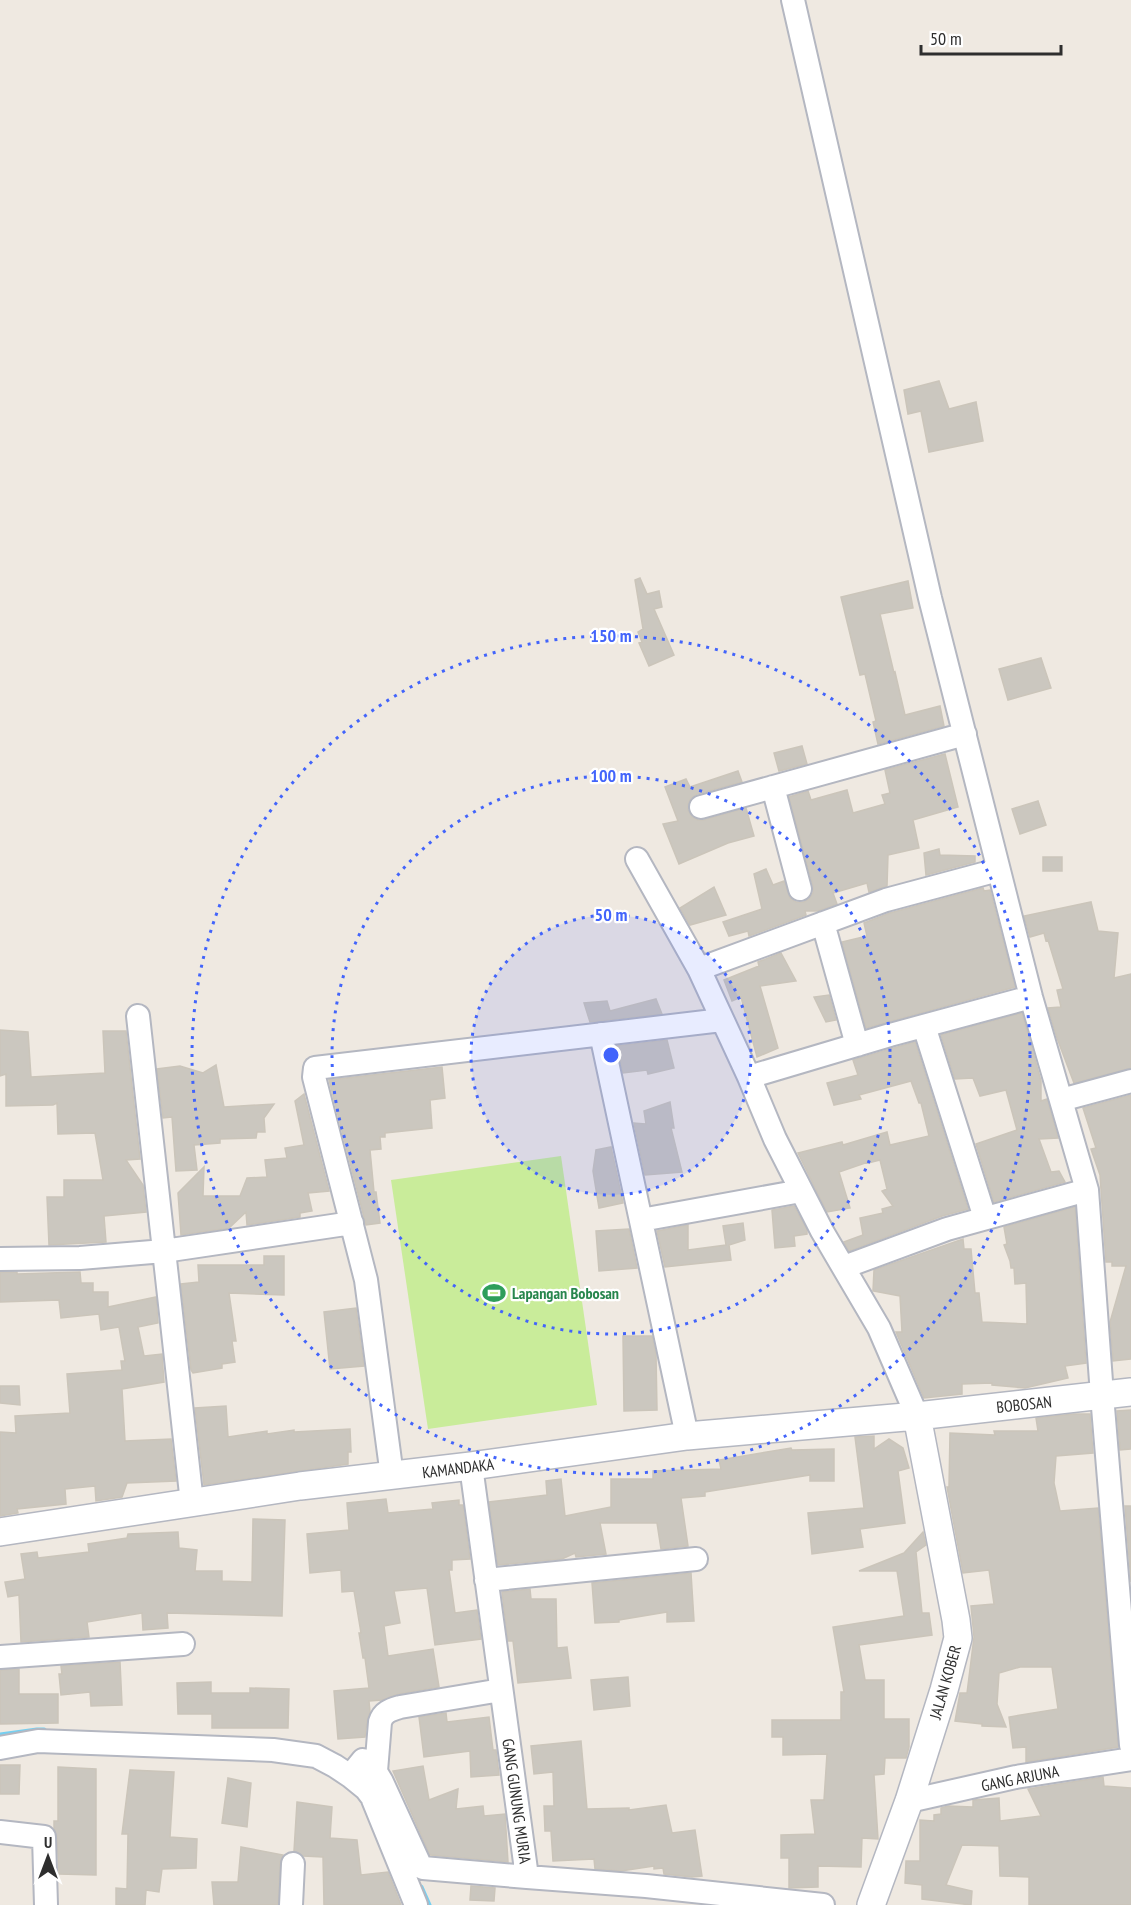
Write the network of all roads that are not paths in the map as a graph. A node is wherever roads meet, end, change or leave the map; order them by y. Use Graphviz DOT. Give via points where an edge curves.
graph roads {
  1 [pos="793,0"];
  2 [pos="965,734"];
  3 [pos="773,787"];
  4 [pos="701,807"];
  5 [pos="638,859"];
  6 [pos="998,870"];
  7 [pos="800,889"];
  8 [pos="823,923"];
  9 [pos="699,969"];
  10 [pos="1031,997"];
  11 [pos="138,1016"];
  12 [pos="722,1020"];
  13 [pos="924,1026"];
  14 [pos="601,1034"];
  15 [pos="857,1045"];
  16 [pos="749,1077"];
  17 [pos="1131,1081"];
  18 [pos="1061,1100"];
  19 [pos="1087,1190"];
  20 [pos="801,1191"];
  21 [pos="985,1218"];
  22 [pos="641,1220"];
  23 [pos="352,1223"];
  24 [pos="164,1251"];
  25 [pos="0,1259"];
  26 [pos="844,1267"];
  27 [pos="1131,1392"];
  28 [pos="1102,1395"];
  29 [pos="917,1416"];
  30 [pos="687,1436"];
  31 [pos="471,1467"];
  32 [pos="392,1476"];
  33 [pos="192,1503"];
  34 [pos="0,1532"];
  35 [pos="696,1559"];
  36 [pos="486,1580"];
  37 [pos="183,1644"];
  38 [pos="0,1657"];
  39 [pos="501,1690"];
  40 [pos="1131,1745"];
  41 [pos="0,1748"];
  42 [pos="1131,1759"];
  43 [pos="360,1771"];
  44 [pos="909,1801"];
  45 [pos="0,1832"];
  46 [pos="293,1864"];
  47 [pos="527,1877"];
  48 [pos="46,1905"];
  49 [pos="291,1905"];
  50 [pos="416,1905"];
  51 [pos="823,1905"];
  52 [pos="871,1905"];
  1 -- 2 [label="street" via="930,598"];
  2 -- 3 [label="street"];
  2 -- 6 [label="street"];
  3 -- 4 [label="street"];
  3 -- 7 [label="street"];
  5 -- 9 [label="street"];
  6 -- 8 [label="street" via="886,900"];
  6 -- 10 [label="street"];
  8 -- 9 [label="street"];
  8 -- 15 [label="street"];
  9 -- 12 [label="street"];
  10 -- 13 [label="street"];
  10 -- 18 [label="street"];
  11 -- 24 [label="street"];
  12 -- 14 [label="street"];
  12 -- 16 [label="street"];
  13 -- 15 [label="street"];
  13 -- 21 [label="street"];
  14 -- 22 [label="street"];
  14 -- 23 [label="street" via="317,1067 314,1077"];
  15 -- 16 [label="street"];
  16 -- 20 [label="street"];
  17 -- 18 [label="street"];
  18 -- 19 [label="street"];
  19 -- 21 [label="street"];
  19 -- 28 [label="street"];
  20 -- 22 [label="street"];
  20 -- 26 [label="street"];
  21 -- 26 [label="street"];
  22 -- 30 [label="street"];
  23 -- 24 [label="street"];
  23 -- 32 [label="street" via="366,1280"];
  24 -- 25 [label="street"];
  24 -- 33 [label="street"];
  26 -- 29 [label="street" via="879,1328"];
  27 -- 28 [label="street, BOBOSAN"];
  28 -- 29 [label="street, BOBOSAN"];
  28 -- 40 [label="street"];
  29 -- 30 [label="street, KAMANDAKA"];
  29 -- 44 [label="street, JALAN KOBER" via="958,1638"];
  30 -- 31 [label="street, KAMANDAKA"];
  31 -- 32 [label="street, KAMANDAKA"];
  31 -- 36 [label="street, GANG GUNUNG MURIA"];
  32 -- 33 [label="street, KAMANDAKA"];
  33 -- 34 [label="street, KAMANDAKA"];
  35 -- 36 [label="street"];
  36 -- 39 [label="street, GANG GUNUNG MURIA"];
  37 -- 38 [label="street"];
  39 -- 43 [label="street" via="387,1712"];
  39 -- 47 [label="street, GANG GUNUNG MURIA"];
  41 -- 43 [label="street" via="39,1741 273,1750 316,1756 335,1766"];
  42 -- 44 [label="street, GANG ARJUNA" via="1016,1777"];
  43 -- 47 [label="street" via="423,1868"];
  43 -- 50 [label="street"];
  44 -- 52 [label="street, JALAN KOBER"];
  45 -- 48 [label="street" via="44,1837"];
  46 -- 49 [label="street"];
  47 -- 51 [label="street, GANG GUNUNG MURIA"];
}
